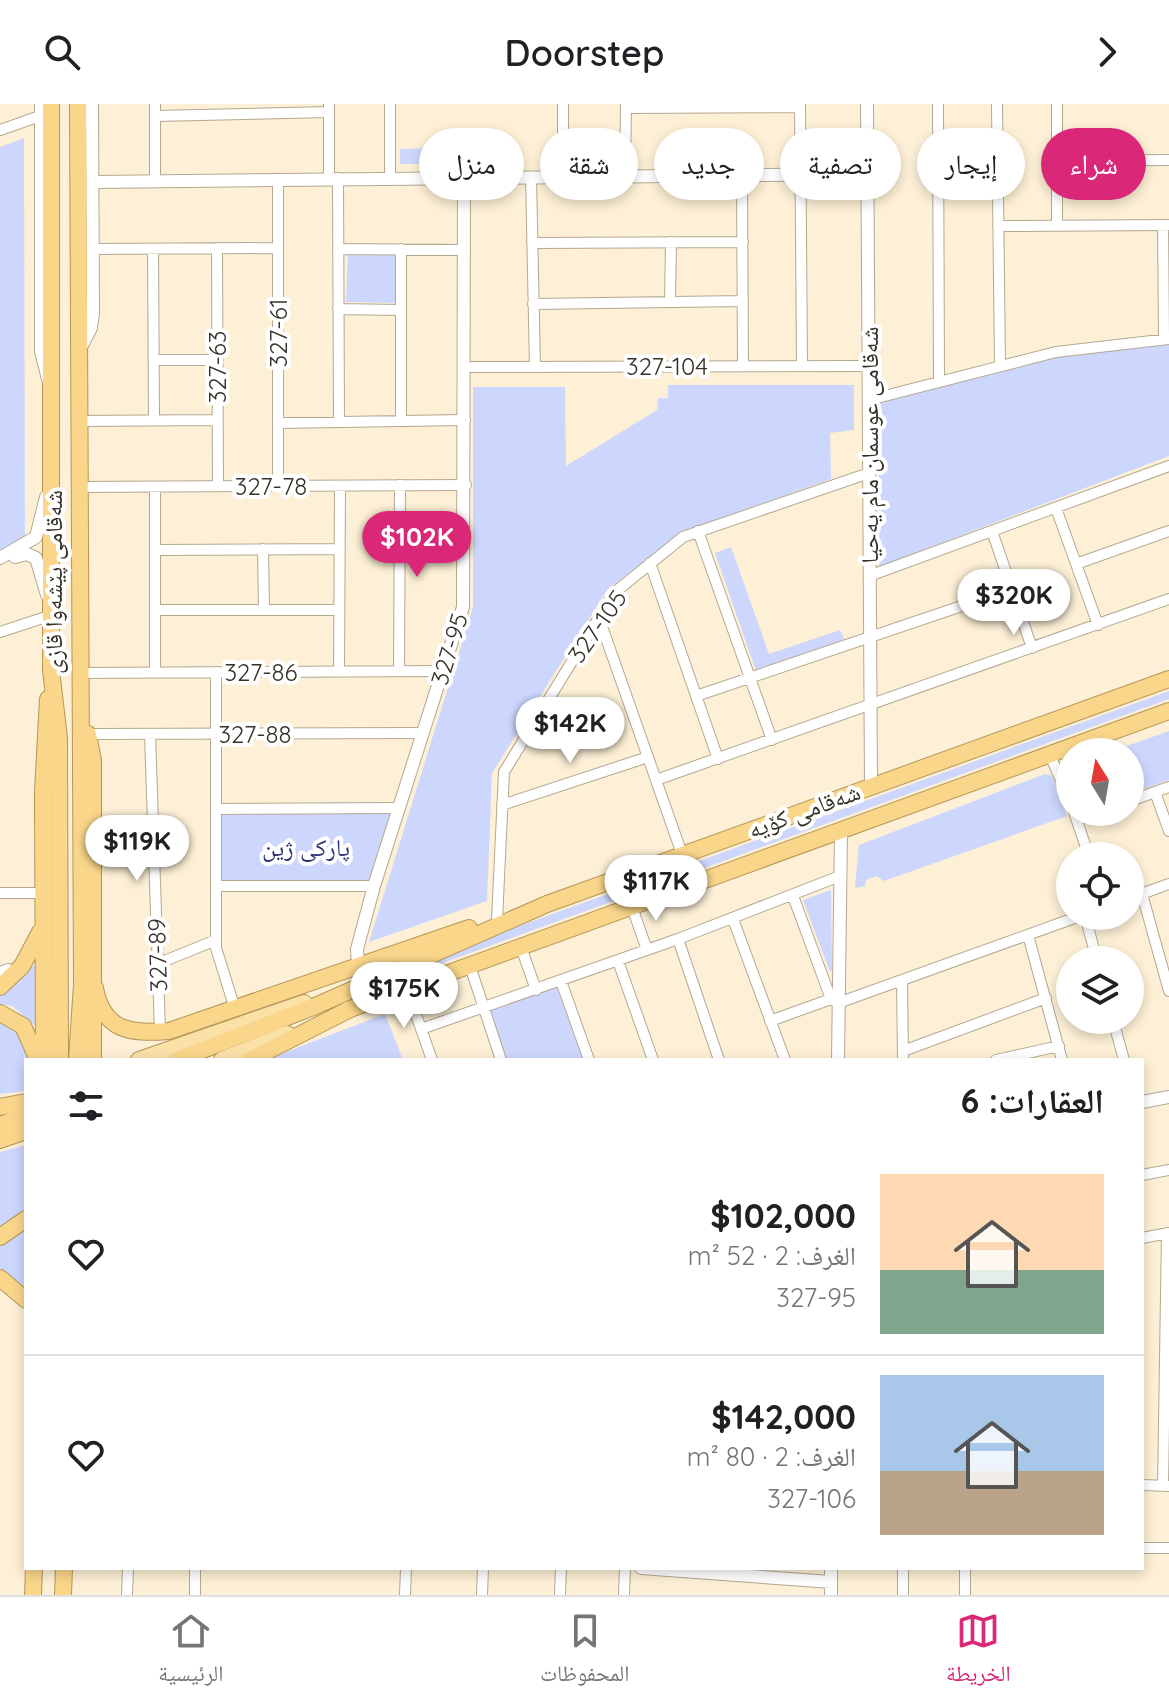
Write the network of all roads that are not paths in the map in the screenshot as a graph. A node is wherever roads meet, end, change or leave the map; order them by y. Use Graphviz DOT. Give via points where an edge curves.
graph roads {
  1 [pos="78,104"];
  2 [pos="92,104"];
  3 [pos="155,104"];
  4 [pos="390,104"];
  5 [pos="563,104"];
  6 [pos="867,104"];
  7 [pos="938,104"];
  8 [pos="997,104"];
  9 [pos="1057,104"];
  10 [pos="626,106"];
  11 [pos="736,106"];
  12 [pos="800,106"];
  13 [pos="44,108"];
  14 [pos="270,108"];
  15 [pos="329,108"];
  16 [pos="155,116"];
  17 [pos="563,128"];
  18 [pos="626,128"];
  19 [pos="801,128"];
  20 [pos="867,128"];
  21 [pos="1057,128"];
  22 [pos="0,130"];
  23 [pos="50,142"];
  24 [pos="1146,160"];
  25 [pos="1169,160"];
  26 [pos="390,177"];
  27 [pos="419,177"];
  28 [pos="524,177"];
  29 [pos="531,177"];
  30 [pos="540,177"];
  31 [pos="333,178"];
  32 [pos="278,179"];
  33 [pos="84,181"];
  34 [pos="155,181"];
  35 [pos="464,200"];
  36 [pos="742,200"];
  37 [pos="803,200"];
  38 [pos="868,200"];
  39 [pos="1057,200"];
  40 [pos="1057,225"];
  41 [pos="1166,225"];
  42 [pos="998,226"];
  43 [pos="51,231"];
  44 [pos="671,242"];
  45 [pos="743,242"];
  46 [pos="532,243"];
  47 [pos="217,248"];
  48 [pos="278,248"];
  49 [pos="93,249"];
  50 [pos="153,249"];
  51 [pos="338,249"];
  52 [pos="401,249"];
  53 [pos="465,250"];
  54 [pos="77,282"];
  55 [pos="743,301"];
  56 [pos="670,302"];
  57 [pos="533,304"];
  58 [pos="338,309"];
  59 [pos="401,310"];
  60 [pos="1167,338"];
  61 [pos="77,354"];
  62 [pos="154,360"];
  63 [pos="217,360"];
  64 [pos="743,366"];
  65 [pos="802,366"];
  66 [pos="868,366"];
  67 [pos="1000,366"];
  68 [pos="466,367"];
  69 [pos="535,367"];
  70 [pos="939,382"];
  71 [pos="52,393"];
  72 [pos="869,400"];
  73 [pos="154,420"];
  74 [pos="217,420"];
  75 [pos="465,420"];
  76 [pos="77,421"];
  77 [pos="401,421"];
  78 [pos="339,422"];
  79 [pos="278,423"];
  80 [pos="53,466"];
  81 [pos="1169,466"];
  82 [pos="869,473"];
  83 [pos="400,485"];
  84 [pos="466,485"];
  85 [pos="218,486"];
  86 [pos="278,486"];
  87 [pos="340,486"];
  88 [pos="77,487"];
  89 [pos="155,487"];
  90 [pos="1056,508"];
  91 [pos="698,531"];
  92 [pos="992,531"];
  93 [pos="1169,531"];
  94 [pos="263,549"];
  95 [pos="340,549"];
  96 [pos="155,550"];
  97 [pos="0,560"];
  98 [pos="650,563"];
  99 [pos="1076,564"];
  100 [pos="869,576"];
  101 [pos="1012,589"];
  102 [pos="1169,599"];
  103 [pos="155,610"];
  104 [pos="264,610"];
  105 [pos="339,610"];
  106 [pos="52,615"];
  107 [pos="599,618"];
  108 [pos="1098,625"];
  109 [pos="0,632"];
  110 [pos="869,638"];
  111 [pos="1032,648"];
  112 [pos="51,670"];
  113 [pos="399,671"];
  114 [pos="443,671"];
  115 [pos="155,672"];
  116 [pos="216,672"];
  117 [pos="339,672"];
  118 [pos="79,673"];
  119 [pos="750,678"];
  120 [pos="1169,679"];
  121 [pos="696,696"];
  122 [pos="870,706"];
  123 [pos="80,707"];
  124 [pos="1169,711"];
  125 [pos="422,733"];
  126 [pos="88,734"];
  127 [pos="150,734"];
  128 [pos="216,734"];
  129 [pos="772,740"];
  130 [pos="1050,755"];
  131 [pos="648,757"];
  132 [pos="718,759"];
  133 [pos="1056,769"];
  134 [pos="656,780"];
  135 [pos="871,786"];
  136 [pos="1169,787"];
  137 [pos="1155,792"];
  138 [pos="1144,796"];
  139 [pos="502,805"];
  140 [pos="399,808"];
  141 [pos="216,809"];
  142 [pos="841,831"];
  143 [pos="1169,831"];
  144 [pos="682,854"];
  145 [pos="840,876"];
  146 [pos="1169,884"];
  147 [pos="216,886"];
  148 [pos="374,886"];
  149 [pos="0,893"];
  150 [pos="43,893"];
  151 [pos="1144,893"];
  152 [pos="793,896"];
  153 [pos="1144,901"];
  154 [pos="547,904"];
  155 [pos="632,907"];
  156 [pos="44,919"];
  157 [pos="733,919"];
  158 [pos="497,920"];
  159 [pos="1056,925"];
  160 [pos="1028,935"];
  161 [pos="678,939"];
  162 [pos="216,940"];
  163 [pos="521,947"];
  164 [pos="647,950"];
  165 [pos="618,961"];
  166 [pos="157,964"];
  167 [pos="470,966"];
  168 [pos="358,967"];
  169 [pos="0,972"];
  170 [pos="18,972"];
  171 [pos="902,980"];
  172 [pos="561,981"];
  173 [pos="0,987"];
  174 [pos="95,988"];
  175 [pos="347,989"];
  176 [pos="407,989"];
  177 [pos="536,990"];
  178 [pos="1169,991"];
  179 [pos="1046,998"];
  180 [pos="834,1001"];
  181 [pos="483,1008"];
  182 [pos="235,1009"];
  183 [pos="350,1009"];
  184 [pos="0,1013"];
  185 [pos="770,1021"];
  186 [pos="421,1029"];
  187 [pos="160,1031"];
  188 [pos="1117,1034"];
  189 [pos="1059,1046"];
  190 [pos="903,1055"];
  191 [pos="40,1058"];
  192 [pos="41,1058"];
  193 [pos="60,1058"];
  194 [pos="77,1058"];
  195 [pos="93,1058"];
  196 [pos="145,1058"];
  197 [pos="182,1058"];
  198 [pos="227,1058"];
  199 [pos="254,1058"];
  200 [pos="431,1058"];
  201 [pos="500,1058"];
  202 [pos="588,1058"];
  203 [pos="652,1058"];
  204 [pos="718,1058"];
  205 [pos="784,1058"];
  206 [pos="835,1058"];
  207 [pos="1005,1058"];
  208 [pos="1062,1058"];
  209 [pos="1123,1058"];
  210 [pos="1169,1097"];
  211 [pos="1144,1102"];
  212 [pos="0,1109"];
  213 [pos="14,1126"];
  214 [pos="1169,1170"];
  215 [pos="1144,1175"];
  216 [pos="24,1220"];
  217 [pos="1168,1233"];
  218 [pos="0,1237"];
  219 [pos="1144,1238"];
  220 [pos="0,1278"];
  221 [pos="24,1298"];
  222 [pos="1168,1306"];
  223 [pos="1167,1366"];
  224 [pos="1167,1425"];
  225 [pos="1144,1485"];
  226 [pos="1166,1486"];
  227 [pos="1144,1548"];
  228 [pos="1169,1548"];
  229 [pos="34,1570"];
  230 [pos="64,1570"];
  231 [pos="128,1570"];
  232 [pos="195,1570"];
  233 [pos="406,1570"];
  234 [pos="483,1570"];
  235 [pos="561,1570"];
  236 [pos="625,1570"];
  237 [pos="703,1570"];
  238 [pos="903,1570"];
  239 [pos="965,1570"];
  240 [pos="764,1572"];
  241 [pos="831,1588"];
  242 [pos="33,1595"];
  243 [pos="63,1595"];
  244 [pos="127,1595"];
  245 [pos="195,1595"];
  246 [pos="405,1595"];
  247 [pos="482,1595"];
  248 [pos="560,1595"];
  249 [pos="624,1595"];
  250 [pos="903,1595"];
  251 [pos="965,1595"];
  1 -- 33 [label="highway, شەقامی پێشەوا قازی"];
  2 -- 33 [label="street"];
  3 -- 16 [label="street"];
  4 -- 26 [label="street"];
  5 -- 17 [label="street"];
  6 -- 20 [label="street, شەقامی عوسمان مام یەحیا"];
  7 -- 70 [label="street"];
  8 -- 42 [label="street"];
  9 -- 21 [label="street"];
  10 -- 11 [label="street"];
  10 -- 18 [label="street"];
  11 -- 12 [label="street"];
  12 -- 19 [label="street"];
  13 -- 22 [label="street"];
  13 -- 23 [label="highway, شەقامی پێشەوا قازی"];
  13 -- 71 [label="street" via="41,360"];
  14 -- 15 [label="street"];
  14 -- 16 [label="street"];
  15 -- 31 [label="street"];
  16 -- 34 [label="street"];
  23 -- 33 [label="highway" via="58,180 65,185"];
  23 -- 43 [label="highway, شەقامی پێشەوا قازی"];
  24 -- 25 [label="street"];
  26 -- 27 [label="street"];
  26 -- 31 [label="street"];
  28 -- 29 [label="street"];
  29 -- 30 [label="street"];
  29 -- 46 [label="street"];
  31 -- 32 [label="street"];
  31 -- 51 [label="street"];
  32 -- 34 [label="street"];
  32 -- 48 [label="street, 327-61"];
  33 -- 34 [label="street"];
  33 -- 49 [label="street"];
  33 -- 54 [label="highway, شەقامی پێشەوا قازی"];
  35 -- 53 [label="street, 327-95"];
  36 -- 45 [label="street"];
  37 -- 65 [label="street"];
  38 -- 66 [label="street, شەقامی عوسمان مام یەحیا"];
  39 -- 40 [label="street"];
  40 -- 41 [label="street"];
  40 -- 42 [label="street"];
  41 -- 60 [label="street"];
  42 -- 67 [label="street"];
  43 -- 54 [label="highway" via="66,233"];
  43 -- 71 [label="highway, شەقامی پێشەوا قازی"];
  44 -- 45 [label="street"];
  44 -- 46 [label="street"];
  44 -- 56 [label="street"];
  45 -- 55 [label="street"];
  46 -- 57 [label="street"];
  47 -- 48 [label="street"];
  47 -- 50 [label="street"];
  47 -- 63 [label="street, 327-63"];
  48 -- 79 [label="street, 327-61"];
  49 -- 50 [label="street"];
  49 -- 61 [label="street" via="91,328"];
  50 -- 62 [label="street"];
  51 -- 52 [label="street"];
  51 -- 58 [label="street"];
  52 -- 53 [label="street"];
  52 -- 59 [label="street"];
  53 -- 68 [label="street, 327-95"];
  54 -- 61 [label="highway, شەقامی پێشەوا قازی"];
  55 -- 56 [label="street"];
  55 -- 64 [label="street"];
  56 -- 57 [label="street"];
  57 -- 69 [label="street"];
  58 -- 59 [label="street"];
  58 -- 78 [label="street"];
  59 -- 77 [label="street"];
  60 -- 67 [label="street" via="1056,352"];
  61 -- 76 [label="highway, شەقامی پێشەوا قازی"];
  62 -- 63 [label="street"];
  62 -- 73 [label="street"];
  63 -- 74 [label="street, 327-63"];
  64 -- 65 [label="street, 327-104"];
  64 -- 69 [label="street, 327-104"];
  65 -- 66 [label="street, 327-104"];
  66 -- 72 [label="street, شەقامی عوسمان مام یەحیا"];
  67 -- 70 [label="street"];
  68 -- 69 [label="street, 327-104"];
  68 -- 75 [label="street, 327-95"];
  70 -- 72 [label="street"];
  71 -- 80 [label="highway, شەقامی پێشەوا قازی"];
  72 -- 82 [label="street, شەقامی عوسمان مام یەحیا"];
  73 -- 74 [label="street"];
  73 -- 76 [label="street"];
  74 -- 85 [label="street, 327-63"];
  75 -- 77 [label="street"];
  75 -- 84 [label="street, 327-95"];
  76 -- 88 [label="highway, شەقامی پێشەوا قازی"];
  77 -- 78 [label="street"];
  78 -- 79 [label="street"];
  79 -- 86 [label="street, 327-61"];
  80 -- 97 [label="street" via="36,537"];
  80 -- 106 [label="highway, شەقامی پێشەوا قازی"];
  81 -- 90 [label="street"];
  82 -- 91 [label="street, 327-105"];
  82 -- 100 [label="street, شەقامی عوسمان مام یەحیا"];
  83 -- 84 [label="street, 327-78"];
  83 -- 87 [label="street, 327-78"];
  83 -- 113 [label="street"];
  84 -- 114 [label="street, 327-95" via="463,607"];
  85 -- 86 [label="street, 327-78"];
  85 -- 89 [label="street, 327-78"];
  86 -- 87 [label="street, 327-78"];
  87 -- 95 [label="street"];
  88 -- 89 [label="street, 327-78"];
  88 -- 118 [label="highway, شەقامی پێشەوا قازی"];
  89 -- 96 [label="street"];
  90 -- 92 [label="street"];
  90 -- 99 [label="street"];
  91 -- 98 [label="street, 327-105"];
  91 -- 119 [label="street"];
  92 -- 100 [label="street"];
  92 -- 101 [label="street"];
  93 -- 99 [label="street"];
  94 -- 95 [label="street"];
  94 -- 96 [label="street"];
  94 -- 104 [label="street"];
  95 -- 105 [label="street"];
  96 -- 103 [label="street"];
  97 -- 106 [label="street" via="23,554 36,558"];
  98 -- 107 [label="street, 327-105" via="614,593"];
  98 -- 121 [label="street"];
  99 -- 108 [label="street"];
  100 -- 110 [label="street, شەقامی عوسمان مام یەحیا"];
  101 -- 110 [label="street"];
  101 -- 111 [label="street"];
  102 -- 108 [label="street"];
  103 -- 104 [label="street"];
  103 -- 115 [label="street"];
  104 -- 105 [label="street"];
  105 -- 117 [label="street"];
  106 -- 109 [label="street"];
  106 -- 112 [label="highway, شەقامی پێشەوا قازی"];
  107 -- 131 [label="street"];
  107 -- 139 [label="street, 327-105" via="504,772"];
  108 -- 111 [label="street"];
  110 -- 119 [label="street"];
  110 -- 122 [label="street, شەقامی عوسمان مام یەحیا"];
  111 -- 122 [label="street"];
  112 -- 150 [label="highway" via="44,739"];
  112 -- 193 [label="highway, شەقامی پێشەوا قازی" via="59,738"];
  113 -- 114 [label="street, 327-86"];
  113 -- 117 [label="street, 327-86"];
  114 -- 125 [label="street, 327-95"];
  115 -- 116 [label="street, 327-86"];
  115 -- 118 [label="street, 327-86"];
  116 -- 117 [label="street, 327-86"];
  116 -- 128 [label="street"];
  118 -- 123 [label="highway, شەقامی پێشەوا قازی"];
  119 -- 121 [label="street"];
  119 -- 129 [label="street"];
  120 -- 135 [label="highway, شەقامی کۆیە"];
  121 -- 132 [label="street"];
  122 -- 129 [label="street"];
  122 -- 135 [label="street, شەقامی عوسمان مام یەحیا"];
  123 -- 126 [label="highway"];
  123 -- 194 [label="highway, شەقامی پێشەوا قازی" via="82,984"];
  124 -- 130 [label="highway, شەقامی کۆیە"];
  125 -- 128 [label="street, 327-88"];
  125 -- 140 [label="street, 327-95"];
  126 -- 127 [label="street, 327-88"];
  126 -- 174 [label="highway" via="93,761"];
  127 -- 128 [label="street, 327-88"];
  127 -- 166 [label="street, 327-89"];
  128 -- 141 [label="street"];
  129 -- 132 [label="street"];
  130 -- 133 [label="street"];
  130 -- 142 [label="highway, شەقامی کۆیە"];
  131 -- 134 [label="street"];
  131 -- 139 [label="street"];
  132 -- 134 [label="street"];
  134 -- 144 [label="street"];
  135 -- 144 [label="highway, شەقامی کۆیە"];
  136 -- 137 [label="street"];
  137 -- 138 [label="street"];
  137 -- 143 [label="street"];
  139 -- 158 [label="street, 327-105"];
  140 -- 141 [label="street"];
  140 -- 148 [label="street, 327-95"];
  141 -- 147 [label="street"];
  142 -- 145 [label="street"];
  142 -- 155 [label="highway, شەقامی کۆیە"];
  144 -- 154 [label="highway, شەقامی کۆیە"];
  145 -- 152 [label="street"];
  145 -- 180 [label="street"];
  146 -- 151 [label="street"];
  147 -- 148 [label="street"];
  147 -- 162 [label="street"];
  148 -- 168 [label="street, 327-95" via="357,949"];
  149 -- 150 [label="street"];
  150 -- 156 [label="highway"];
  152 -- 157 [label="street"];
  152 -- 180 [label="street"];
  153 -- 178 [label="street"];
  154 -- 158 [label="highway"];
  154 -- 175 [label="highway, شەقامی کۆیە"];
  155 -- 163 [label="highway, شەقامی کۆیە"];
  155 -- 164 [label="street"];
  156 -- 170 [label="highway"];
  156 -- 192 [label="highway"];
  157 -- 161 [label="street"];
  157 -- 185 [label="street"];
  158 -- 168 [label="highway"];
  159 -- 160 [label="street"];
  160 -- 171 [label="street"];
  160 -- 179 [label="street"];
  161 -- 164 [label="street"];
  161 -- 204 [label="street"];
  162 -- 166 [label="street"];
  162 -- 182 [label="street"];
  163 -- 167 [label="highway, شەقامی کۆیە"];
  163 -- 177 [label="street"];
  164 -- 165 [label="street"];
  165 -- 172 [label="street"];
  165 -- 203 [label="street"];
  166 -- 187 [label="street, 327-89"];
  167 -- 176 [label="highway, شەقامی کۆیە"];
  167 -- 181 [label="street"];
  168 -- 182 [label="highway"];
  169 -- 170 [label="street"];
  170 -- 173 [label="highway"];
  171 -- 180 [label="street"];
  171 -- 190 [label="street"];
  172 -- 177 [label="street"];
  172 -- 202 [label="street"];
  174 -- 187 [label="highway" via="99,1008 112,1022 134,1031"];
  174 -- 195 [label="highway"];
  175 -- 196 [label="main road"];
  175 -- 197 [label="highway, شەقامی کۆیە"];
  176 -- 183 [label="highway, شەقامی کۆیە"];
  176 -- 186 [label="street"];
  177 -- 181 [label="street"];
  179 -- 189 [label="street"];
  179 -- 190 [label="street"];
  180 -- 185 [label="street"];
  180 -- 206 [label="street"];
  181 -- 186 [label="street"];
  181 -- 201 [label="street"];
  182 -- 187 [label="highway"];
  183 -- 198 [label="main road, شەقامی کۆیە"];
  183 -- 199 [label="highway"];
  184 -- 191 [label="highway" via="23,1026"];
  185 -- 205 [label="street"];
  186 -- 200 [label="street"];
  188 -- 209 [label="street"];
  189 -- 207 [label="street"];
  189 -- 208 [label="street"];
  210 -- 211 [label="street"];
  212 -- 213 [label="highway"];
  214 -- 215 [label="street"];
  216 -- 218 [label="highway"];
  217 -- 219 [label="street"];
  217 -- 222 [label="street"];
  220 -- 221 [label="highway"];
  222 -- 223 [label="street"];
  223 -- 224 [label="street"];
  224 -- 226 [label="street"];
  225 -- 226 [label="street"];
  227 -- 228 [label="street"];
  229 -- 242 [label="highway"];
  230 -- 243 [label="highway"];
  231 -- 244 [label="street"];
  232 -- 245 [label="street"];
  233 -- 246 [label="street"];
  234 -- 247 [label="street"];
  235 -- 248 [label="street"];
  236 -- 249 [label="street"];
  237 -- 240 [label="street"];
  238 -- 250 [label="street"];
  239 -- 251 [label="street"];
  240 -- 241 [label="street"];
}
